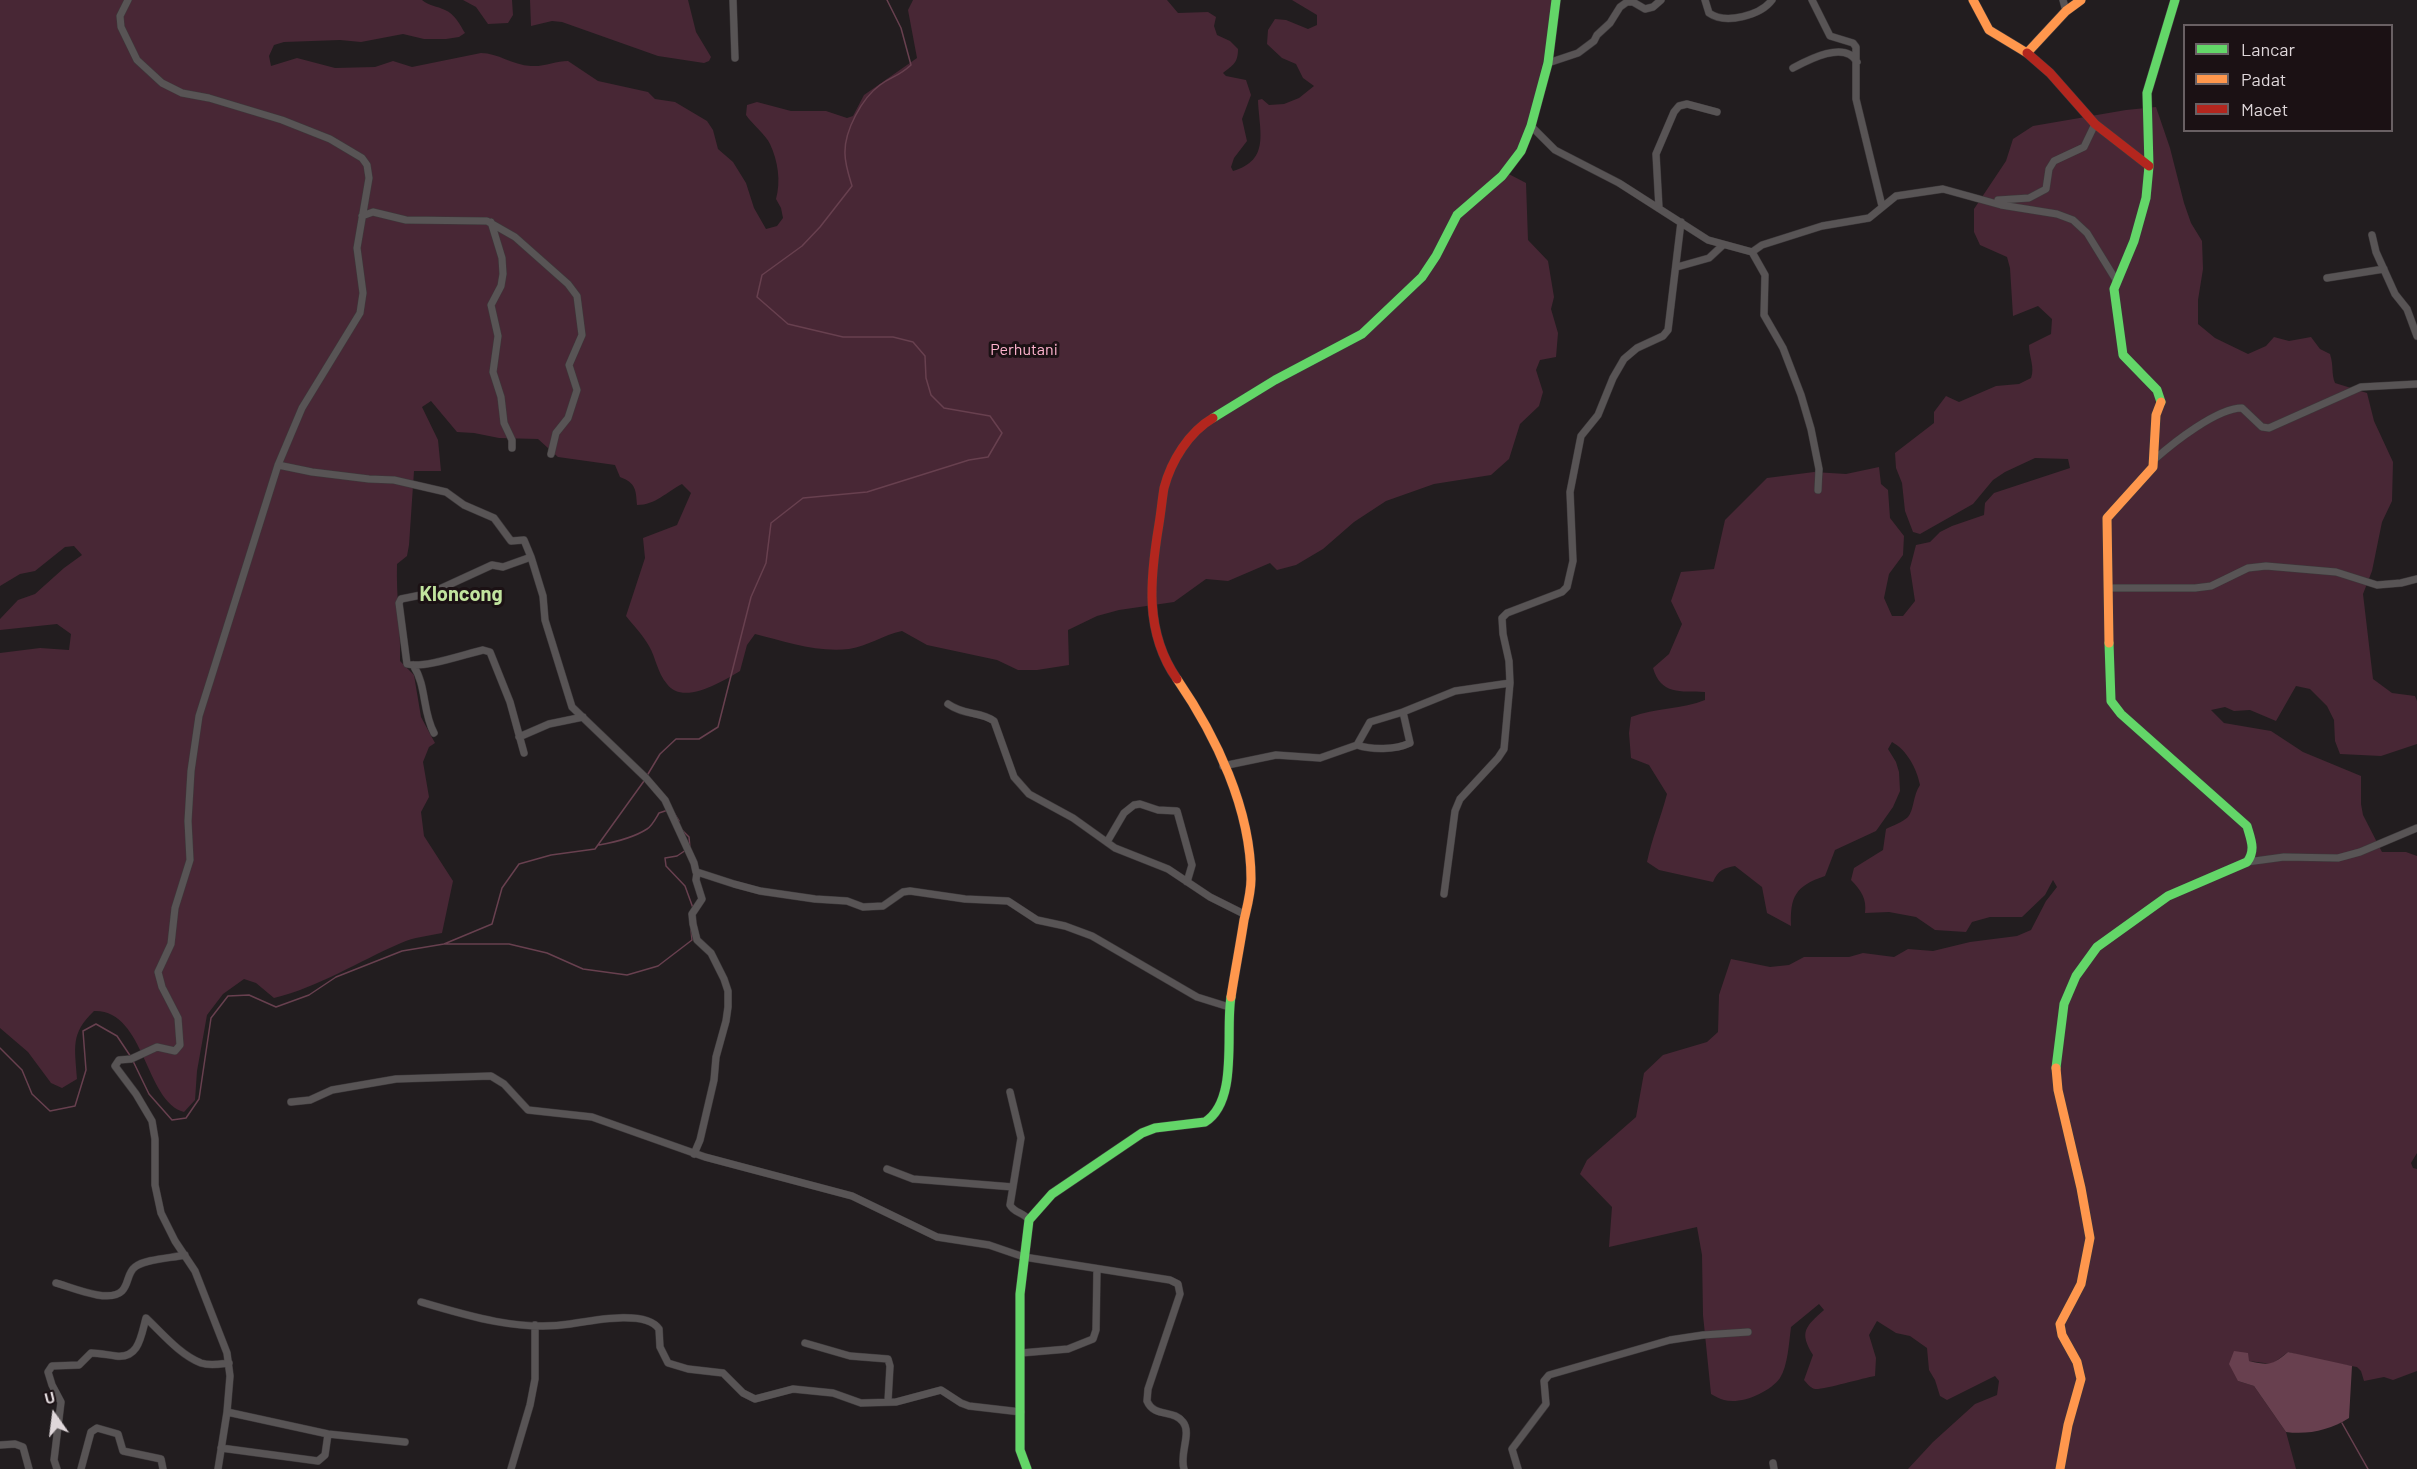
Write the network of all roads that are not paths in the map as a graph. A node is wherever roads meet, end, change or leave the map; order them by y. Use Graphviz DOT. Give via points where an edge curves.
graph roads {
  1 [pos="128,0"];
  2 [pos="733,0"];
  3 [pos="1556,0"];
  4 [pos="1660,0"];
  5 [pos="1705,0"];
  6 [pos="1812,0"];
  7 [pos="1973,0"];
  8 [pos="2063,0"];
  9 [pos="2081,0"];
  10 [pos="2175,0"];
  11 [pos="1771,1"];
  12 [pos="2066,11"];
  13 [pos="2027,53"];
  14 [pos="735,58"];
  15 [pos="1857,62"];
  16 [pos="1548,63"];
  17 [pos="1793,68"];
  18 [pos="1718,112"];
  19 [pos="2095,124"];
  20 [pos="1531,126"];
  21 [pos="2149,166"];
  22 [pos="1984,200"];
  23 [pos="1882,206"];
  24 [pos="1659,208"];
  25 [pos="362,216"];
  26 [pos="491,222"];
  27 [pos="1681,222"];
  28 [pos="2372,235"];
  29 [pos="1724,245"];
  30 [pos="1752,252"];
  31 [pos="1677,267"];
  32 [pos="2384,269"];
  33 [pos="2327,278"];
  34 [pos="2116,280"];
  35 [pos="2417,336"];
  36 [pos="2417,384"];
  37 [pos="512,448"];
  38 [pos="551,454"];
  39 [pos="2155,459"];
  40 [pos="278,465"];
  41 [pos="1818,490"];
  42 [pos="531,557"];
  43 [pos="2417,579"];
  44 [pos="2110,588"];
  45 [pos="413,665"];
  46 [pos="1510,683"];
  47 [pos="948,704"];
  48 [pos="1403,712"];
  49 [pos="583,717"];
  50 [pos="434,733"];
  51 [pos="519,737"];
  52 [pos="1358,745"];
  53 [pos="524,753"];
  54 [pos="1219,757"];
  55 [pos="2417,828"];
  56 [pos="1107,842"];
  57 [pos="2247,862"];
  58 [pos="696,872"];
  59 [pos="1187,882"];
  60 [pos="1444,894"];
  61 [pos="1244,914"];
  62 [pos="1229,1007"];
  63 [pos="1010,1092"];
  64 [pos="291,1102"];
  65 [pos="694,1154"];
  66 [pos="887,1169"];
  67 [pos="1013,1187"];
  68 [pos="1029,1220"];
  69 [pos="185,1255"];
  70 [pos="1024,1257"];
  71 [pos="1097,1269"];
  72 [pos="56,1283"];
  73 [pos="421,1302"];
  74 [pos="535,1325"];
  75 [pos="1748,1332"];
  76 [pos="805,1343"];
  77 [pos="1021,1353"];
  78 [pos="229,1363"];
  79 [pos="888,1401"];
  80 [pos="227,1412"];
  81 [pos="1021,1412"];
  82 [pos="328,1434"];
  83 [pos="405,1442"];
  84 [pos="0,1445"];
  85 [pos="221,1448"];
  86 [pos="29,1469"];
  87 [pos="57,1469"];
  88 [pos="81,1469"];
  89 [pos="163,1469"];
  90 [pos="218,1469"];
  91 [pos="512,1469"];
  92 [pos="1027,1469"];
  93 [pos="1184,1469"];
  94 [pos="1518,1469"];
  95 [pos="2060,1469"];
  1 -- 25 [label="street" via="120,16 121,27 137,60 162,82 182,93 282,120 330,139 362,158 367,165 369,185"];
  2 -- 14 [label="street"];
  3 -- 16 [label="street"];
  4 -- 16 [label="street" via="1645,9 1628,2 1578,53"];
  5 -- 11 [label="street" via="1709,13 1721,18 1755,13"];
  6 -- 15 [label="street" via="1830,36 1855,44"];
  7 -- 13 [label="street" via="1989,30"];
  8 -- 12 [label="street"];
  9 -- 12 [label="street"];
  10 -- 21 [label="street" via="2148,86"];
  12 -- 13 [label="street"];
  13 -- 19 [label="street"];
  15 -- 17 [label="street" via="1851,55 1827,53"];
  15 -- 23 [label="street" via="1857,99"];
  16 -- 20 [label="street"];
  18 -- 24 [label="street" via="1687,104 1674,112 1656,154"];
  19 -- 21 [label="street"];
  19 -- 22 [label="street" via="2084,147 2051,164 2046,189 2029,198"];
  20 -- 24 [label="street" via="1555,150"];
  20 -- 54 [label="street" via="1509,169 1457,214 1428,269 1377,322 1201,425 1171,471 1164,489 1150,579 1157,637 1164,659 1185,689"];
  21 -- 34 [label="street" via="2140,224"];
  22 -- 23 [label="street" via="1934,189 1896,196"];
  22 -- 34 [label="street" via="2057,214 2079,224"];
  23 -- 30 [label="street" via="1866,219 1818,227 1762,245"];
  24 -- 27 [label="street"];
  25 -- 26 [label="street" via="373,213 406,220"];
  25 -- 40 [label="street" via="357,248 363,293 360,313 302,408"];
  26 -- 37 [label="street" via="503,274 491,305 498,336 493,372"];
  26 -- 38 [label="street" via="542,260 578,298 582,335 569,365 577,390 568,418 556,433"];
  27 -- 29 [label="street" via="1708,240"];
  27 -- 31 [label="street"];
  28 -- 32 [label="street"];
  29 -- 30 [label="street"];
  29 -- 31 [label="street" via="1709,258"];
  30 -- 41 [label="street" via="1765,275 1764,315 1783,348 1811,429 1819,469"];
  31 -- 46 [label="street" via="1666,333 1624,359 1598,415 1578,445 1570,492 1573,550 1567,587 1502,618"];
  32 -- 33 [label="street"];
  32 -- 35 [label="street"];
  34 -- 39 [label="street" via="2123,355 2161,396 2155,427"];
  36 -- 39 [label="street" via="2361,387 2269,428 2262,427 2242,408 2233,408 2200,425"];
  39 -- 44 [label="street" via="2149,474 2107,518"];
  40 -- 42 [label="street" via="394,480 446,492 491,516 509,540 524,540"];
  40 -- 69 [label="street" via="197,723 189,792 190,860 175,908 171,944 158,972 178,1018 180,1045 175,1051 157,1047 131,1059 118,1060 115,1066 152,1121 157,1198 166,1225"];
  42 -- 45 [label="street" via="503,567 492,565 431,593 401,599 405,662"];
  42 -- 49 [label="street" via="570,701"];
  43 -- 44 [label="street" via="2377,585 2336,572 2266,566 2248,568 2211,586"];
  44 -- 57 [label="street" via="2108,678 2112,701 2121,714 2247,826 2253,845"];
  45 -- 50 [label="street" via="421,679 427,717"];
  45 -- 51 [label="street" via="488,650 510,702"];
  46 -- 48 [label="street" via="1455,691"];
  46 -- 60 [label="street" via="1504,749 1457,805"];
  47 -- 56 [label="street" via="963,713 994,721 1014,777 1023,789"];
  48 -- 52 [label="street" via="1368,724"];
  48 -- 52 [label="street" via="1410,743 1370,748"];
  49 -- 51 [label="street" via="549,724"];
  49 -- 58 [label="street" via="665,800"];
  51 -- 53 [label="street"];
  52 -- 54 [label="street" via="1320,758"];
  54 -- 61 [label="street" via="1250,851 1251,882"];
  55 -- 57 [label="street" via="2338,858 2284,857"];
  56 -- 59 [label="street"];
  56 -- 59 [label="street" via="1124,813 1134,805 1176,811 1192,865"];
  57 -- 95 [label="street" via="2168,896 2097,946 2076,976 2064,1004 2057,1048 2058,1090 2090,1238 2081,1284 2060,1324 2081,1379"];
  58 -- 62 [label="street" via="760,891 847,901 864,907 883,906 910,891 1008,901 1037,920 1092,936 1197,998"];
  58 -- 65 [label="street" via="702,898 692,914 693,924 697,940 711,953 724,979 728,1007"];
  59 -- 61 [label="street"];
  61 -- 62 [label="street"];
  62 -- 68 [label="street" via="1229,1075 1210,1119 1142,1133 1052,1194"];
  63 -- 67 [label="street" via="1021,1138"];
  64 -- 65 [label="street" via="396,1079 487,1075 499,1080 528,1110 592,1117"];
  65 -- 70 [label="street" via="852,1196 932,1235 989,1245"];
  66 -- 67 [label="street" via="913,1179"];
  67 -- 68 [label="street" via="1011,1208"];
  68 -- 70 [label="street"];
  69 -- 72 [label="street" via="138,1265 131,1270 124,1289 113,1296"];
  69 -- 78 [label="street" via="203,1289"];
  70 -- 71 [label="street"];
  70 -- 77 [label="street"];
  71 -- 77 [label="street" via="1093,1339 1068,1349"];
  71 -- 93 [label="street" via="1178,1284 1180,1294 1147,1401 1155,1411 1184,1422"];
  73 -- 74 [label="street" via="482,1318"];
  74 -- 79 [label="street" via="610,1318 647,1321 659,1329 660,1347 668,1363 723,1373 749,1397 799,1389 861,1403"];
  74 -- 91 [label="street" via="535,1379"];
  75 -- 94 [label="street" via="1670,1341 1549,1375 1544,1381 1546,1404 1512,1449"];
  76 -- 79 [label="street" via="850,1356 888,1359"];
  77 -- 81 [label="street"];
  78 -- 80 [label="street"];
  78 -- 87 [label="street" via="201,1363 146,1318 137,1348 131,1354 91,1353 79,1365 52,1366 48,1372 62,1402 54,1460"];
  79 -- 81 [label="street" via="901,1402 941,1390 969,1406"];
  80 -- 82 [label="street"];
  80 -- 85 [label="street"];
  81 -- 92 [label="street" via="1020,1450"];
  82 -- 83 [label="street"];
  82 -- 85 [label="street" via="325,1455 318,1461"];
  84 -- 86 [label="street" via="23,1447"];
  85 -- 90 [label="street"];
  88 -- 89 [label="street" via="91,1432 97,1428 118,1434 123,1451 162,1459"];
}
